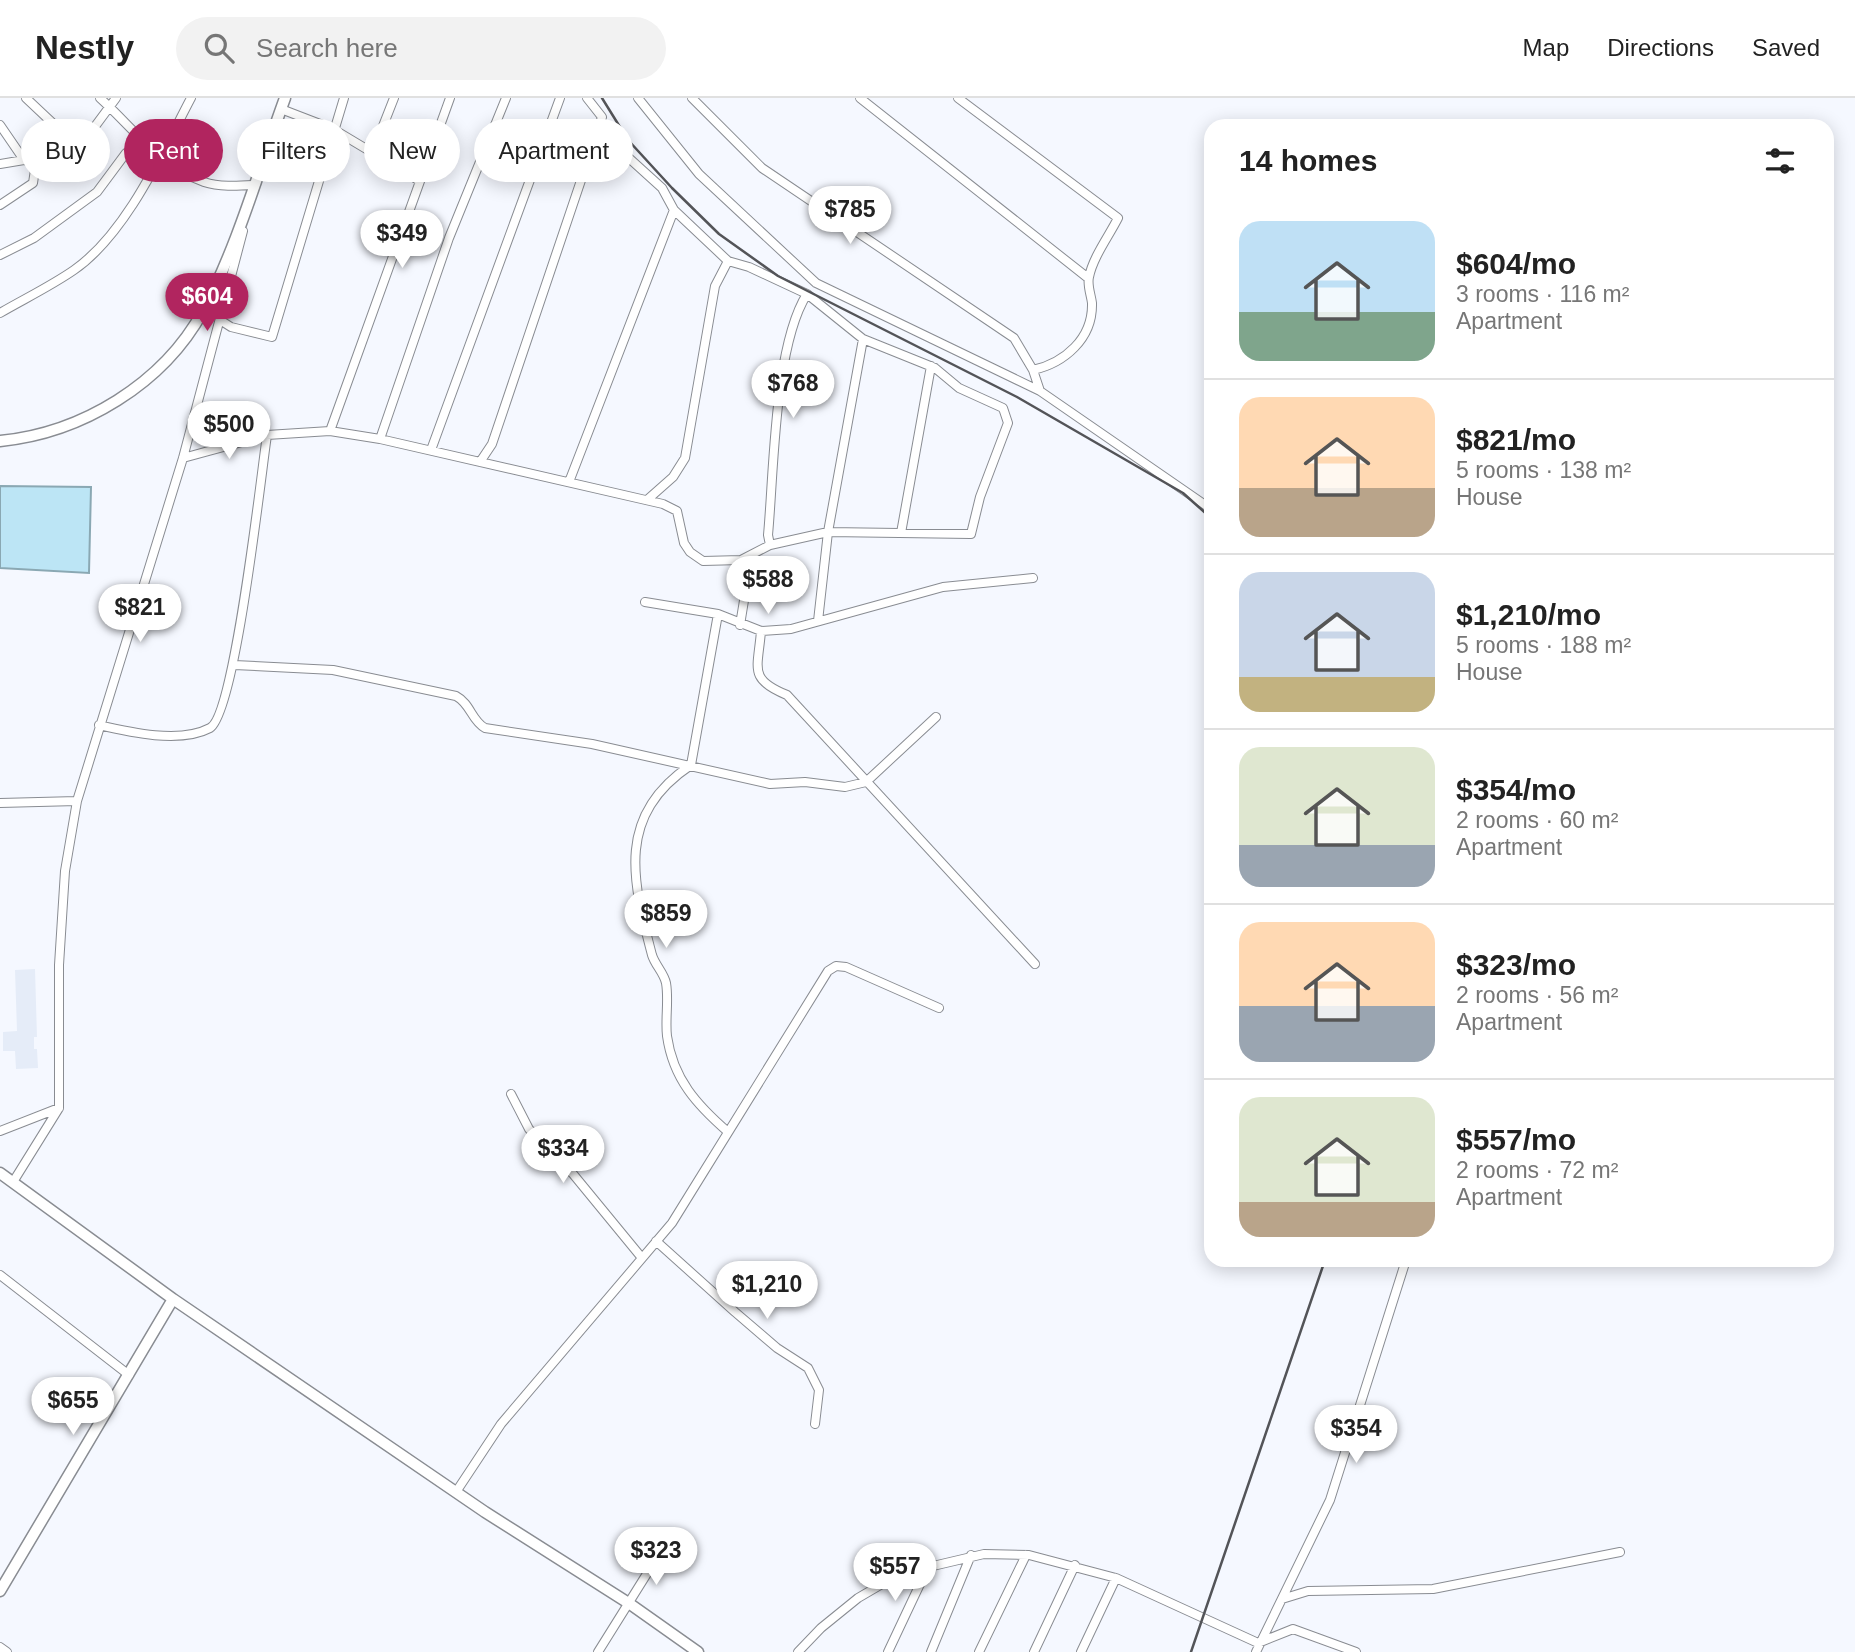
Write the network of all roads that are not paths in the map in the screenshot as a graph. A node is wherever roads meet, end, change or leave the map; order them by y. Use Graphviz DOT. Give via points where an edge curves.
graph roads {
  1 [pos="26,98"];
  2 [pos="100,98"];
  3 [pos="116,98"];
  4 [pos="191,98"];
  5 [pos="344,98"];
  6 [pos="394,98"];
  7 [pos="450,98"];
  8 [pos="506,98"];
  9 [pos="560,98"];
  10 [pos="587,98"];
  11 [pos="638,98"];
  12 [pos="692,98"];
  13 [pos="860,98"];
  14 [pos="958,98"];
  15 [pos="283,104"];
  16 [pos="108,105"];
  17 [pos="48,119"];
  18 [pos="99,119"];
  19 [pos="180,119"];
  20 [pos="313,119"];
  21 [pos="337,119"];
  22 [pos="386,119"];
  23 [pos="442,119"];
  24 [pos="601,119"];
  25 [pos="124,123"];
  26 [pos="0,125"];
  27 [pos="21,156"];
  28 [pos="124,156"];
  29 [pos="21,160"];
  30 [pos="633,162"];
  31 [pos="0,164"];
  32 [pos="33,182"];
  33 [pos="144,182"];
  34 [pos="203,182"];
  35 [pos="317,182"];
  36 [pos="417,182"];
  37 [pos="580,182"];
  38 [pos="253,186"];
  39 [pos="0,205"];
  40 [pos="674,210"];
  41 [pos="0,255"];
  42 [pos="727,261"];
  43 [pos="1088,278"];
  44 [pos="807,294"];
  45 [pos="0,313"];
  46 [pos="220,320"];
  47 [pos="863,339"];
  48 [pos="931,366"];
  49 [pos="1033,370"];
  50 [pos="1040,391"];
  51 [pos="330,431"];
  52 [pos="267,435"];
  53 [pos="380,439"];
  54 [pos="0,440"];
  55 [pos="431,450"];
  56 [pos="183,458"];
  57 [pos="480,462"];
  58 [pos="569,482"];
  59 [pos="647,500"];
  60 [pos="1204,504"];
  61 [pos="828,533"];
  62 [pos="901,533"];
  63 [pos="770,544"];
  64 [pos="741,560"];
  65 [pos="1033,578"];
  66 [pos="645,602"];
  67 [pos="718,614"];
  68 [pos="818,621"];
  69 [pos="740,625"];
  70 [pos="761,631"];
  71 [pos="234,664"];
  72 [pos="936,717"];
  73 [pos="99,726"];
  74 [pos="691,765"];
  75 [pos="866,782"];
  76 [pos="77,801"];
  77 [pos="0,803"];
  78 [pos="1035,964"];
  79 [pos="939,1008"];
  80 [pos="511,1094"];
  81 [pos="59,1108"];
  82 [pos="30,1119"];
  83 [pos="0,1131"];
  84 [pos="728,1132"];
  85 [pos="45,1135"];
  86 [pos="0,1173"];
  87 [pos="13,1182"];
  88 [pos="656,1241"];
  89 [pos="642,1258"];
  90 [pos="1404,1267"];
  91 [pos="0,1275"];
  92 [pos="173,1299"];
  93 [pos="129,1374"];
  94 [pos="816,1424"];
  95 [pos="456,1492"];
  96 [pos="1620,1552"];
  97 [pos="971,1555"];
  98 [pos="1026,1555"];
  99 [pos="657,1556"];
  100 [pos="1075,1565"];
  101 [pos="928,1567"];
  102 [pos="1116,1578"];
  103 [pos="0,1591"];
  104 [pos="1279,1601"];
  105 [pos="630,1604"];
  106 [pos="0,1647"];
  107 [pos="1257,1648"];
  108 [pos="8,1652"];
  109 [pos="598,1652"];
  110 [pos="698,1652"];
  111 [pos="798,1652"];
  112 [pos="888,1652"];
  113 [pos="931,1652"];
  114 [pos="979,1652"];
  115 [pos="1034,1652"];
  116 [pos="1080,1652"];
  117 [pos="1356,1652"];
  1 -- 17 [label="street"];
  2 -- 16 [label="street"];
  3 -- 16 [label="street"];
  4 -- 19 [label="street"];
  5 -- 21 [label="street"];
  6 -- 22 [label="street"];
  7 -- 23 [label="street"];
  8 -- 53 [label="street" via="449,238"];
  9 -- 55 [label="street"];
  10 -- 24 [label="street"];
  11 -- 50 [label="street" via="699,174 816,283"];
  12 -- 49 [label="street" via="762,168 1014,338"];
  13 -- 43 [label="street"];
  14 -- 43 [label="street" via="1118,218"];
  15 -- 20 [label="street"];
  15 -- 38 [label="street"];
  16 -- 18 [label="street"];
  16 -- 25 [label="street"];
  26 -- 27 [label="street"];
  28 -- 41 [label="street" via="97,192 34,238"];
  29 -- 31 [label="street"];
  30 -- 40 [label="street" via="662,188"];
  32 -- 39 [label="street"];
  33 -- 45 [label="street" via="113,232 76,269"];
  34 -- 38 [label="street"];
  35 -- 46 [label="street" via="272,337"];
  36 -- 51 [label="street"];
  37 -- 57 [label="street" via="492,444"];
  38 -- 46 [label="street"];
  38 -- 54 [label="street" via="202,313 179,347 152,374 90,416 52,431"];
  40 -- 42 [label="street"];
  40 -- 58 [label="street"];
  42 -- 44 [label="street"];
  42 -- 59 [label="street" via="715,286 685,458 673,477"];
  43 -- 49 [label="street" via="1089,325 1074,350 1053,366"];
  44 -- 47 [label="street"];
  44 -- 63 [label="street" via="789,338"];
  46 -- 56 [label="street"];
  47 -- 48 [label="street"];
  47 -- 61 [label="street"];
  48 -- 62 [label="street"];
  48 -- 62 [label="street" via="959,388 1003,408 1008,423 979,497 971,534"];
  49 -- 50 [label="street"];
  50 -- 60 [label="street"];
  51 -- 52 [label="street"];
  51 -- 53 [label="street"];
  52 -- 56 [label="street"];
  52 -- 71 [label="street"];
  53 -- 55 [label="street"];
  55 -- 57 [label="street"];
  56 -- 73 [label="street"];
  57 -- 58 [label="street"];
  58 -- 59 [label="street"];
  59 -- 64 [label="street" via="677,511 684,543 703,561"];
  61 -- 62 [label="street"];
  61 -- 63 [label="street"];
  61 -- 68 [label="street"];
  63 -- 64 [label="street"];
  64 -- 69 [label="street" via="747,582"];
  65 -- 68 [label="street" via="943,587"];
  66 -- 67 [label="street"];
  67 -- 69 [label="street"];
  67 -- 74 [label="street"];
  68 -- 70 [label="street"];
  69 -- 70 [label="street"];
  70 -- 75 [label="street" via="758,676 762,683 787,695"];
  71 -- 73 [label="street" via="218,721 211,728 146,736"];
  71 -- 74 [label="street" via="333,670 456,696 485,727"];
  72 -- 75 [label="street"];
  73 -- 76 [label="street"];
  74 -- 75 [label="street" via="770,784 845,787"];
  74 -- 84 [label="street" via="657,793 640,821 634,856 638,896 652,957 666,981 667,1036 677,1074 695,1103"];
  75 -- 78 [label="street"];
  76 -- 77 [label="street"];
  76 -- 81 [label="street" via="65,871 60,952"];
  79 -- 84 [label="street" via="836,966 828,971"];
  80 -- 89 [label="street" via="530,1129"];
  81 -- 82 [label="street"];
  81 -- 85 [label="street"];
  82 -- 83 [label="street"];
  82 -- 85 [label="street" via="41,1124"];
  84 -- 88 [label="street"];
  85 -- 87 [label="street"];
  86 -- 87 [label="street"];
  87 -- 92 [label="street"];
  88 -- 89 [label="street"];
  88 -- 94 [label="street" via="735,1312 808,1368 819,1390"];
  89 -- 95 [label="street" via="501,1424"];
  90 -- 104 [label="street" via="1330,1500"];
  91 -- 93 [label="street"];
  92 -- 93 [label="street"];
  92 -- 95 [label="street"];
  93 -- 103 [label="street"];
  95 -- 105 [label="street"];
  96 -- 104 [label="street" via="1433,1589 1308,1591"];
  97 -- 98 [label="street"];
  97 -- 101 [label="street"];
  97 -- 113 [label="street"];
  98 -- 100 [label="street"];
  98 -- 114 [label="street"];
  99 -- 105 [label="street"];
  100 -- 102 [label="street"];
  100 -- 115 [label="street"];
  101 -- 111 [label="street" via="899,1574 858,1598"];
  101 -- 112 [label="street"];
  102 -- 107 [label="street"];
  102 -- 116 [label="street"];
  104 -- 107 [label="street"];
  105 -- 109 [label="street"];
  105 -- 110 [label="street"];
  106 -- 108 [label="street"];
  107 -- 117 [label="street" via="1293,1629"];
}
